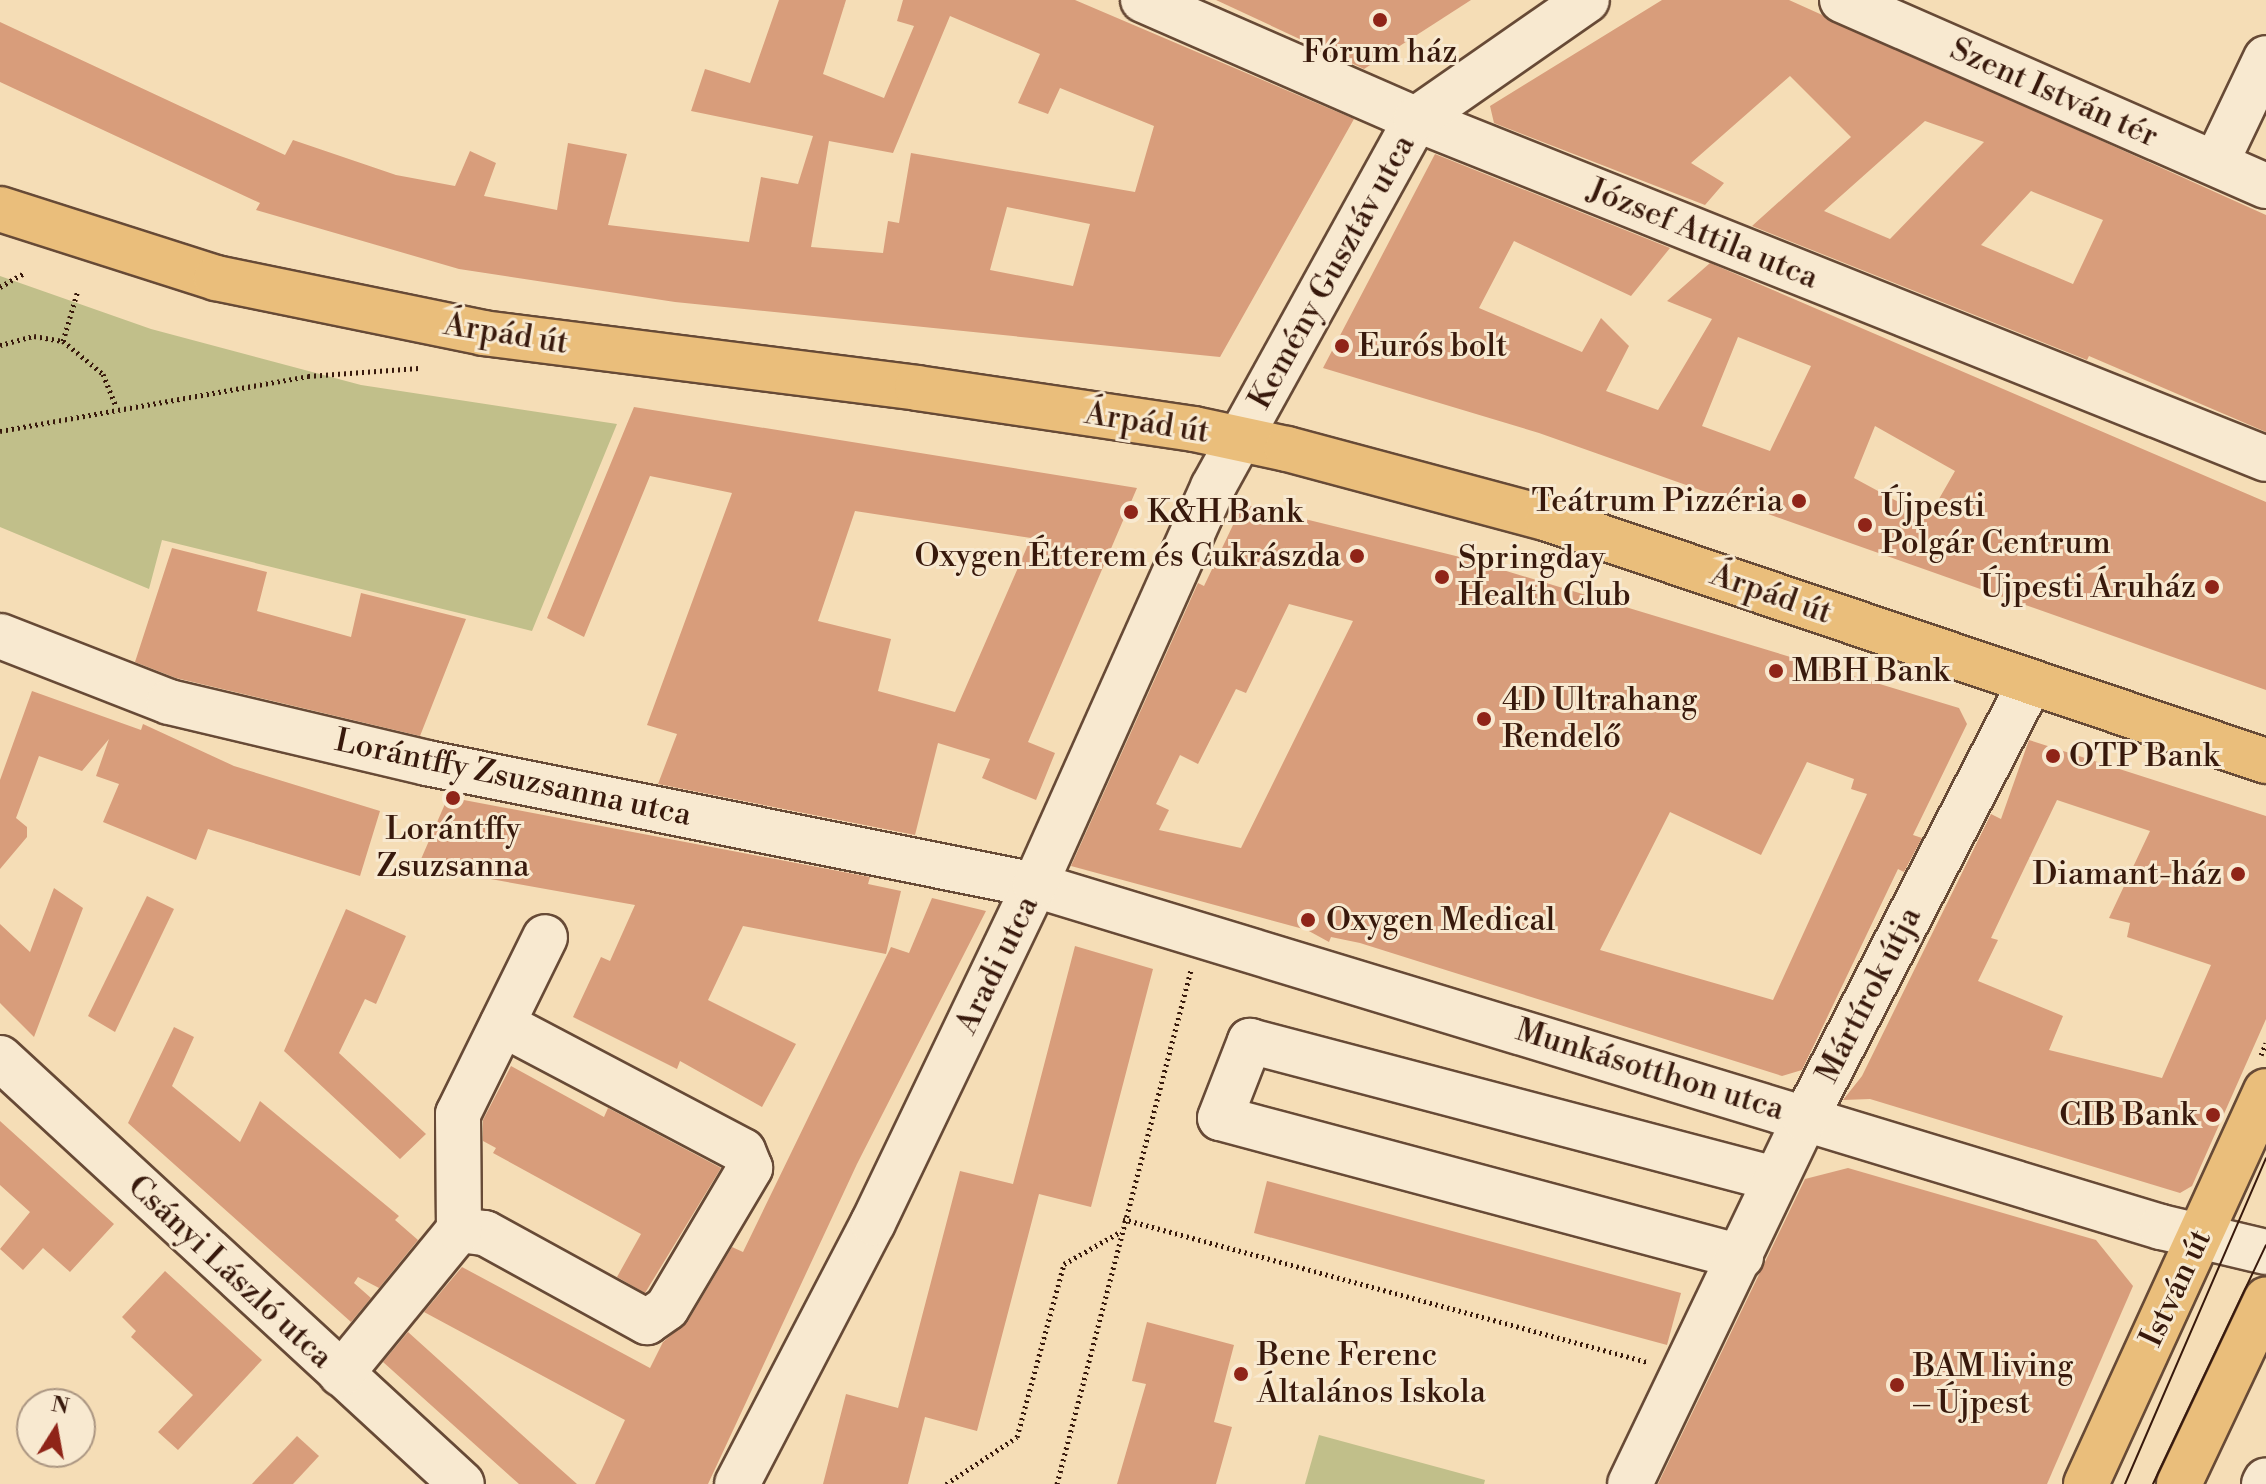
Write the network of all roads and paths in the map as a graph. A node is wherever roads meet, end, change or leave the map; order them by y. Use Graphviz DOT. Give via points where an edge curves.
graph roads {
  1 [pos="1143,0"];
  2 [pos="1587,0"];
  3 [pos="1842,0"];
  4 [pos="2266,58"];
  5 [pos="1416,119"];
  6 [pos="2216,163"];
  7 [pos="2266,186"];
  8 [pos="0,209"];
  9 [pos="24,273"];
  10 [pos="0,287"];
  11 [pos="78,290"];
  12 [pos="63,341"];
  13 [pos="0,345"];
  14 [pos="419,368"];
  15 [pos="116,407"];
  16 [pos="0,431"];
  17 [pos="1240,438"];
  18 [pos="2266,459"];
  19 [pos="0,636"];
  20 [pos="2030,683"];
  21 [pos="2266,761"];
  22 [pos="1035,885"];
  23 [pos="545,937"];
  24 [pos="1200,937"];
  25 [pos="502,1024"];
  26 [pos="0,1058"];
  27 [pos="2266,1091"];
  28 [pos="1805,1119"];
  29 [pos="1775,1179"];
  30 [pos="1123,1219"];
  31 [pos="459,1230"];
  32 [pos="1120,1232"];
  33 [pos="2200,1236"];
  34 [pos="2266,1252"];
  35 [pos="1741,1257"];
  36 [pos="2266,1300"];
  37 [pos="1685,1373"];
  38 [pos="341,1374"];
  39 [pos="462,1484"];
  40 [pos="737,1484"];
  41 [pos="946,1484"];
  42 [pos="1057,1484"];
  43 [pos="1630,1484"];
  44 [pos="2086,1484"];
  45 [pos="2179,1484"];
  1 -- 5 [label="street, József Attila utca"];
  2 -- 5 [label="street, Kemény Gusztáv utca"];
  3 -- 6 [label="street, Szent István tér"];
  4 -- 6 [label="street"];
  5 -- 17 [label="street, Kemény Gusztáv utca"];
  5 -- 18 [label="street, József Attila utca"];
  6 -- 7 [label="street, Szent István tér"];
  8 -- 17 [label="main road, Árpád út" via="241,284 483,333 917,388"];
  9 -- 10 [label="path"];
  11 -- 12 [label="path"];
  12 -- 13 [label="path" via="34,336"];
  12 -- 15 [label="path" via="103,374"];
  14 -- 15 [label="path" via="308,376"];
  15 -- 16 [label="path"];
  17 -- 20 [label="main road, Árpád út" via="1548,519"];
  17 -- 22 [label="street, Aradi utca"];
  19 -- 22 [label="street, Lorántffy Zsuzsanna utca" via="169,702 427,763"];
  20 -- 21 [label="main road, Árpád út"];
  20 -- 28 [label="street, Mártírok útja"];
  22 -- 24 [label="street, Munkásotthon utca"];
  22 -- 40 [label="street, Aradi utca" via="873,1223"];
  23 -- 25 [label="street"];
  24 -- 28 [label="street, Munkásotthon utca"];
  24 -- 30 [label="path"];
  25 -- 31 [label="street" via="458,1114"];
  25 -- 31 [label="street" via="743,1151 750,1168 667,1308 647,1322 485,1233"];
  26 -- 38 [label="street, Csányi László utca"];
  27 -- 33 [label="main road, István út"];
  28 -- 29 [label="street, Mártírok útja"];
  28 -- 33 [label="street, Munkásotthon utca"];
  29 -- 35 [label="street, Mártírok útja"];
  29 -- 35 [label="street" via="1250,1041 1220,1118"];
  30 -- 32 [label="path"];
  30 -- 37 [label="path"];
  31 -- 38 [label="street"];
  32 -- 41 [label="path" via="1064,1264 1017,1437"];
  32 -- 42 [label="path"];
  33 -- 34 [label="street, Munkásotthon utca"];
  33 -- 44 [label="main road, István út"];
  35 -- 37 [label="street, Mártírok útja"];
  36 -- 45 [label="main road"];
  37 -- 43 [label="street, Mártírok útja"];
  38 -- 39 [label="street, Csányi László utca"];
}
